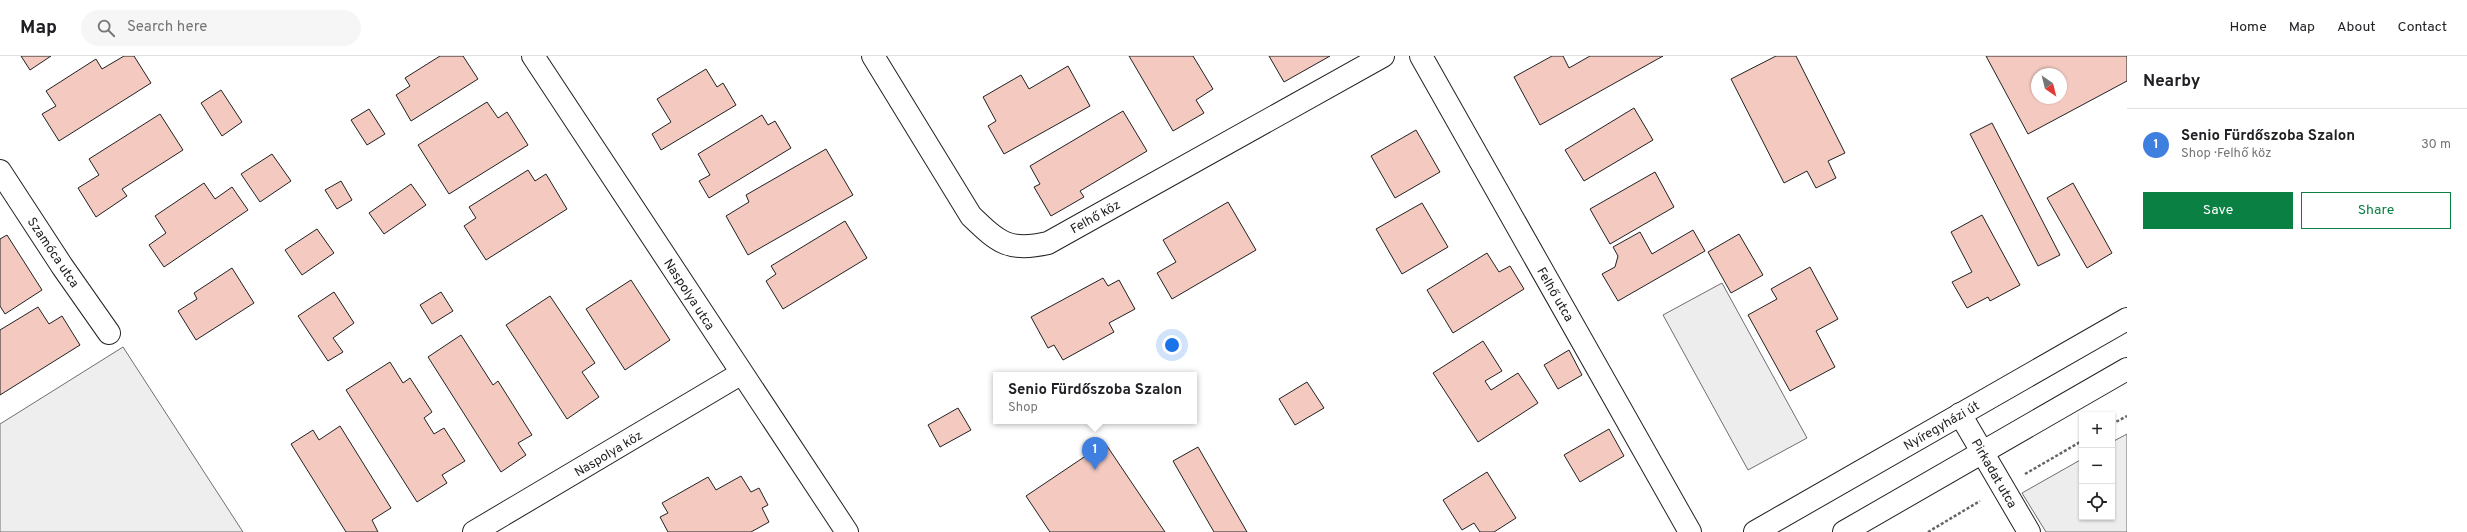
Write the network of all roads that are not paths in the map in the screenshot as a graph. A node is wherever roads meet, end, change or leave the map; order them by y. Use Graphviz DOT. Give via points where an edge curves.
graph roads {
  1 [pos="533,56"];
  2 [pos="873,56"];
  3 [pos="1383,56"];
  4 [pos="1421,56"];
  5 [pos="0,171"];
  6 [pos="2127,319"];
  7 [pos="109,333"];
  8 [pos="2127,369"];
  9 [pos="742,373"];
  10 [pos="1960,414"];
  11 [pos="1983,452"];
  12 [pos="474,532"];
  13 [pos="847,532"];
  14 [pos="1690,532"];
  15 [pos="1754,532"];
  16 [pos="1844,532"];
  17 [pos="2029,532"];
  1 -- 9 [label="street, Naspolya utca"];
  2 -- 3 [label="street, Felhő köz" via="971,216 990,234 1010,245 1026,248 1048,243"];
  4 -- 14 [label="street, Felhő utca"];
  5 -- 7 [label="street, Szamóca utca"];
  6 -- 10 [label="street, Nyíregyházi út"];
  8 -- 11 [label="street"];
  9 -- 12 [label="street, Naspolya köz"];
  9 -- 13 [label="street, Naspolya utca"];
  10 -- 11 [label="street, Pirkadat utca"];
  10 -- 15 [label="street, Nyíregyházi út"];
  11 -- 16 [label="street"];
  11 -- 17 [label="street, Pirkadat utca"];
}
